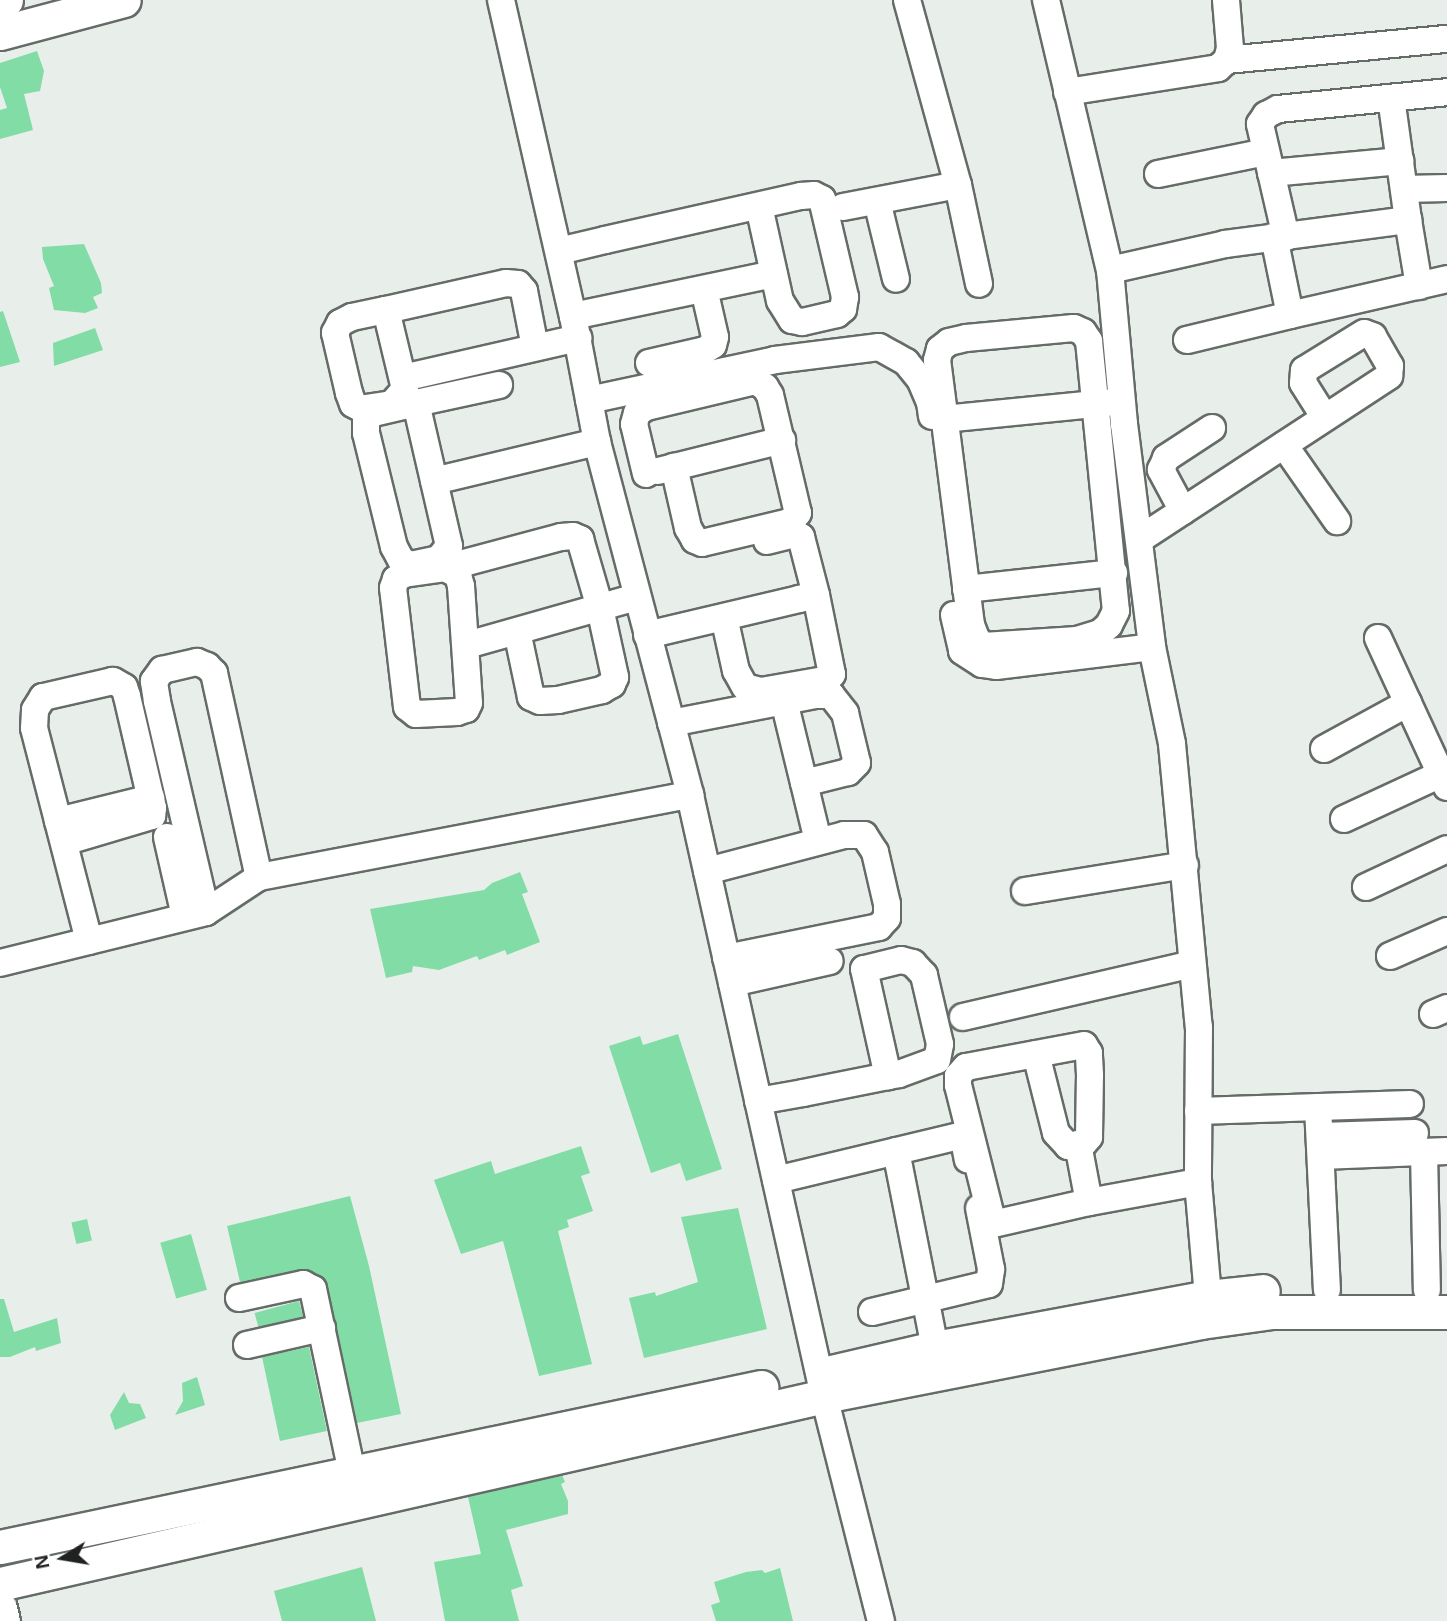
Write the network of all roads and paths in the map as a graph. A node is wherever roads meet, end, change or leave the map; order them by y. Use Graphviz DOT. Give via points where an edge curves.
graph roads {
  1 [pos="6,0"];
  2 [pos="124,0"];
  3 [pos="501,0"];
  4 [pos="908,0"];
  5 [pos="1046,0"];
  6 [pos="1226,0"];
  7 [pos="0,1"];
  8 [pos="0,33"];
  9 [pos="1447,38"];
  10 [pos="1227,60"];
  11 [pos="1067,92"];
  12 [pos="1447,92"];
  13 [pos="1391,98"];
  14 [pos="1400,161"];
  15 [pos="1269,162"];
  16 [pos="1158,174"];
  17 [pos="958,185"];
  18 [pos="1447,188"];
  19 [pos="1404,189"];
  20 [pos="877,201"];
  21 [pos="759,206"];
  22 [pos="843,207"];
  23 [pos="1408,220"];
  24 [pos="1280,237"];
  25 [pos="559,251"];
  26 [pos="1110,270"];
  27 [pos="774,274"];
  28 [pos="896,279"];
  29 [pos="1447,279"];
  30 [pos="979,284"];
  31 [pos="1419,286"];
  32 [pos="704,289"];
  33 [pos="386,310"];
  34 [pos="1290,315"];
  35 [pos="576,327"];
  36 [pos="1187,340"];
  37 [pos="535,347"];
  38 [pos="649,363"];
  39 [pos="402,378"];
  40 [pos="499,385"];
  41 [pos="589,400"];
  42 [pos="1123,401"];
  43 [pos="416,403"];
  44 [pos="1096,404"];
  45 [pos="1325,418"];
  46 [pos="944,419"];
  47 [pos="1212,428"];
  48 [pos="782,440"];
  49 [pos="597,442"];
  50 [pos="1284,445"];
  51 [pos="674,467"];
  52 [pos="646,474"];
  53 [pos="434,481"];
  54 [pos="608,483"];
  55 [pos="1183,511"];
  56 [pos="1337,521"];
  57 [pos="1140,539"];
  58 [pos="688,561"];
  59 [pos="446,568"];
  60 [pos="1114,573"];
  61 [pos="967,589"];
  62 [pos="816,595"];
  63 [pos="637,597"];
  64 [pos="600,608"];
  65 [pos="724,617"];
  66 [pos="517,631"];
  67 [pos="647,635"];
  68 [pos="1378,638"];
  69 [pos="467,645"];
  70 [pos="1152,647"];
  71 [pos="784,701"];
  72 [pos="1408,703"];
  73 [pos="671,723"];
  74 [pos="1324,749"];
  75 [pos="1444,780"];
  76 [pos="804,783"];
  77 [pos="690,795"];
  78 [pos="1344,819"];
  79 [pos="61,831"];
  80 [pos="167,837"];
  81 [pos="818,841"];
  82 [pos="1447,849"];
  83 [pos="1185,865"];
  84 [pos="707,871"];
  85 [pos="259,877"];
  86 [pos="1366,887"];
  87 [pos="1025,891"];
  88 [pos="196,914"];
  89 [pos="1447,931"];
  90 [pos="89,941"];
  91 [pos="857,942"];
  92 [pos="1390,956"];
  93 [pos="726,958"];
  94 [pos="830,961"];
  95 [pos="0,963"];
  96 [pos="1192,964"];
  97 [pos="864,969"];
  98 [pos="732,984"];
  99 [pos="963,1017"];
  100 [pos="1036,1054"];
  101 [pos="888,1076"];
  102 [pos="851,1098"];
  103 [pos="758,1101"];
  104 [pos="1410,1104"];
  105 [pos="1318,1107"];
  106 [pos="1198,1111"];
  107 [pos="962,1135"];
  108 [pos="1078,1144"];
  109 [pos="1429,1145"];
  110 [pos="1321,1146"];
  111 [pos="896,1151"];
  112 [pos="776,1180"];
  113 [pos="1198,1182"];
  114 [pos="1089,1202"];
  115 [pos="993,1224"];
  116 [pos="1004,1274"];
  117 [pos="1327,1290"];
  118 [pos="1440,1297"];
  119 [pos="239,1298"];
  120 [pos="925,1300"];
  121 [pos="1205,1309"];
  122 [pos="872,1312"];
  123 [pos="322,1328"];
  124 [pos="247,1345"];
  125 [pos="935,1348"];
  126 [pos="822,1385"];
  127 [pos="352,1473"];
  128 [pos="0,1547"];
  129 [pos="0,1584"];
  130 [pos="0,1608"];
  131 [pos="3,1621"];
  132 [pos="881,1621"];
  1 -- 7 [label="street"];
  2 -- 8 [label="street"];
  3 -- 25 [label="street"];
  4 -- 17 [label="street"];
  5 -- 11 [label="street"];
  6 -- 10 [label="street"];
  9 -- 10 [label="street"];
  10 -- 11 [label="street" via="1218,68"];
  11 -- 26 [label="street"];
  12 -- 13 [label="street"];
  13 -- 14 [label="street"];
  13 -- 15 [label="street" via="1278,109 1260,124"];
  14 -- 15 [label="street"];
  14 -- 19 [label="street"];
  15 -- 16 [label="street"];
  15 -- 24 [label="street"];
  17 -- 20 [label="street"];
  17 -- 30 [label="street"];
  18 -- 19 [label="street"];
  19 -- 23 [label="street"];
  20 -- 22 [label="street"];
  20 -- 28 [label="street"];
  21 -- 25 [label="street"];
  21 -- 27 [label="street"];
  21 -- 27 [label="street" via="814,195 822,199 845,297 843,309 802,322 792,320 780,301"];
  23 -- 24 [label="street"];
  23 -- 31 [label="street"];
  24 -- 26 [label="street" via="1225,244"];
  24 -- 34 [label="street"];
  25 -- 35 [label="street"];
  26 -- 42 [label="street"];
  27 -- 32 [label="street"];
  29 -- 31 [label="street"];
  31 -- 34 [label="street"];
  32 -- 35 [label="street"];
  32 -- 38 [label="street" via="713,345"];
  33 -- 37 [label="street" via="518,284 524,291"];
  33 -- 39 [label="street"];
  33 -- 39 [label="street" via="352,317 340,323 335,333 353,404 362,409 392,404 405,389"];
  34 -- 36 [label="street"];
  35 -- 37 [label="street"];
  35 -- 41 [label="street"];
  37 -- 39 [label="street"];
  40 -- 43 [label="street"];
  41 -- 49 [label="street"];
  41 -- 70 [label="street" via="775,360 879,347 906,362 930,402 955,626 962,651 982,664 996,666"];
  42 -- 44 [label="street"];
  42 -- 57 [label="street"];
  43 -- 53 [label="street"];
  43 -- 53 [label="street" via="373,413 366,420 394,547 410,565 439,559 449,546"];
  44 -- 46 [label="street"];
  44 -- 46 [label="street" via="1089,341 1083,332 1074,328 966,338 949,342 940,349 937,360"];
  44 -- 60 [label="street"];
  45 -- 50 [label="street"];
  46 -- 61 [label="street"];
  47 -- 55 [label="street" via="1166,458 1161,470"];
  48 -- 51 [label="street"];
  48 -- 51 [label="street" via="798,513 790,522 702,543 695,540"];
  48 -- 52 [label="street" via="765,387 755,381 744,382 637,413 634,424"];
  49 -- 53 [label="street"];
  49 -- 54 [label="street"];
  50 -- 55 [label="street"];
  50 -- 56 [label="street"];
  51 -- 52 [label="street"];
  52 -- 54 [label="street"];
  54 -- 63 [label="street"];
  55 -- 57 [label="street"];
  57 -- 70 [label="street"];
  58 -- 62 [label="street" via="796,534 805,545"];
  59 -- 64 [label="street" via="573,536 580,539"];
  59 -- 69 [label="street" via="458,575 461,586"];
  59 -- 69 [label="street" via="404,574 393,589 407,707 416,714 466,709"];
  60 -- 61 [label="street"];
  60 -- 61 [label="street" via="1116,611 1109,625 1077,640 983,646 971,625"];
  62 -- 65 [label="street"];
  62 -- 65 [label="street" via="831,660 832,674 824,680 761,691 745,687 736,671"];
  63 -- 64 [label="street"];
  63 -- 67 [label="street"];
  64 -- 66 [label="street"];
  64 -- 66 [label="street" via="615,677 602,690 558,700 531,697"];
  65 -- 67 [label="street"];
  66 -- 69 [label="street"];
  67 -- 73 [label="street"];
  68 -- 72 [label="street"];
  70 -- 83 [label="street" via="1172,744"];
  71 -- 73 [label="street"];
  71 -- 76 [label="street"];
  71 -- 76 [label="street" via="831,695 845,713 857,764 848,772"];
  72 -- 74 [label="street"];
  72 -- 75 [label="street"];
  73 -- 77 [label="street"];
  75 -- 78 [label="street"];
  76 -- 81 [label="street"];
  77 -- 84 [label="street"];
  77 -- 85 [label="street"];
  79 -- 79 [label="street" via="152,816 124,687 113,681 43,697 35,710 34,728"];
  79 -- 90 [label="street"];
  80 -- 88 [label="street"];
  81 -- 84 [label="street"];
  81 -- 93 [label="street" via="864,835 875,852 887,918 879,927"];
  82 -- 86 [label="street"];
  83 -- 87 [label="street"];
  83 -- 96 [label="street"];
  84 -- 93 [label="street"];
  85 -- 88 [label="street"];
  85 -- 88 [label="street" via="214,673 197,662 162,670 154,681"];
  88 -- 90 [label="street"];
  89 -- 92 [label="street"];
  90 -- 95 [label="street"];
  91 -- 97 [label="street"];
  93 -- 98 [label="street"];
  94 -- 98 [label="street"];
  96 -- 99 [label="street"];
  96 -- 106 [label="street" via="1199,1027"];
  97 -- 101 [label="street"];
  97 -- 101 [label="street" via="901,960 913,963 924,975 940,1044 937,1060"];
  98 -- 103 [label="street"];
  100 -- 108 [label="street" via="1056,1133 1068,1146"];
  100 -- 108 [label="street" via="1084,1045 1089,1053 1089,1137"];
  100 -- 115 [label="street" via="965,1067 958,1076"];
  101 -- 103 [label="street"];
  102 -- 107 [label="street" via="939,1083 948,1088"];
  103 -- 112 [label="street"];
  104 -- 105 [label="street"];
  105 -- 106 [label="street"];
  105 -- 110 [label="street"];
  106 -- 113 [label="street"];
  107 -- 111 [label="street"];
  107 -- 120 [label="street" via="991,1269 989,1284"];
  108 -- 114 [label="street"];
  109 -- 110 [label="street"];
  109 -- 118 [label="street"];
  110 -- 117 [label="street"];
  111 -- 112 [label="street"];
  111 -- 120 [label="street"];
  112 -- 126 [label="street"];
  113 -- 114 [label="street"];
  113 -- 121 [label="street"];
  114 -- 115 [label="street"];
  115 -- 116 [label="street"];
  117 -- 118 [label="street"];
  117 -- 121 [label="street" via="1271,1290"];
  118 -- 121 [label="street" via="1272,1312"];
  119 -- 123 [label="street" via="310,1284"];
  120 -- 122 [label="street"];
  120 -- 125 [label="street"];
  121 -- 125 [label="street"];
  121 -- 126 [label="street"];
  123 -- 124 [label="street"];
  123 -- 127 [label="street"];
  125 -- 126 [label="street"];
  126 -- 127 [label="street"];
  126 -- 129 [label="street"];
  126 -- 132 [label="street"];
  127 -- 128 [label="street"];
  130 -- 131 [label="street"];
}
